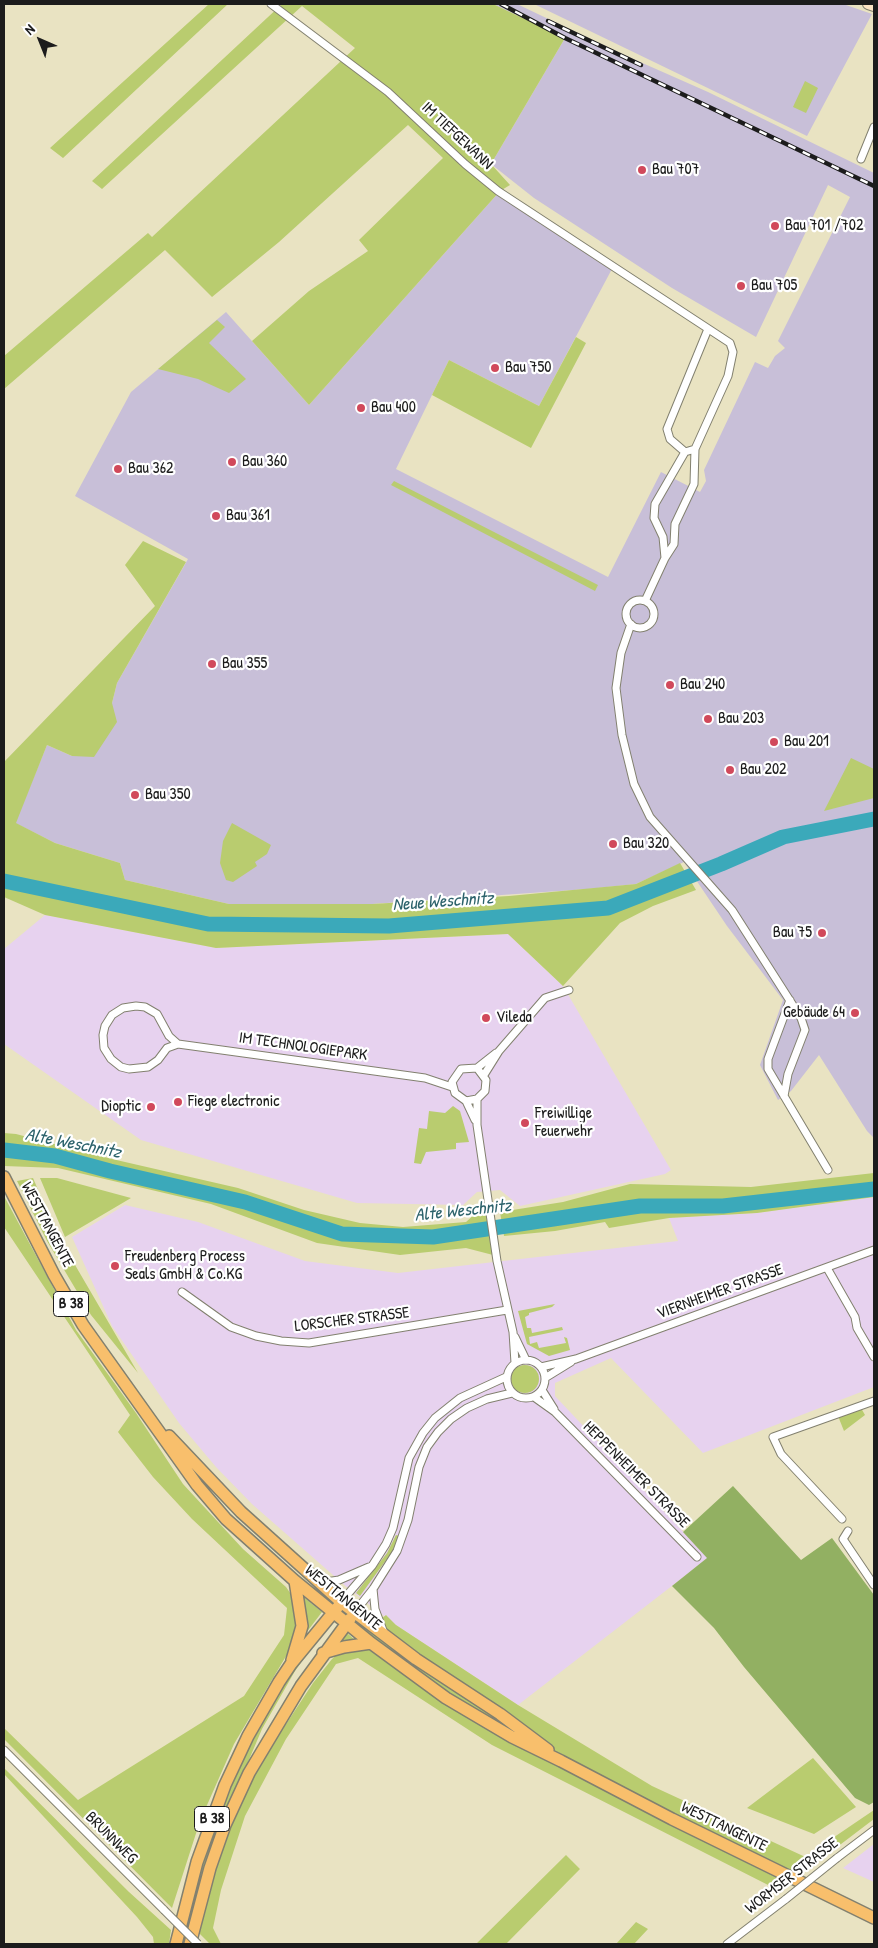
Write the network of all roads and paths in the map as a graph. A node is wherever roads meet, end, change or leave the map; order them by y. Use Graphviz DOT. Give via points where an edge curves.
graph roads {
  1 [pos="271,4"];
  2 [pos="868,4"];
  3 [pos="874,6"];
  4 [pos="874,127"];
  5 [pos="861,159"];
  6 [pos="708,329"];
  7 [pos="695,450"];
  8 [pos="685,452"];
  9 [pos="665,558"];
  10 [pos="644,601"];
  11 [pos="631,624"];
  12 [pos="569,990"];
  13 [pos="790,1000"];
  14 [pos="178,1044"];
  15 [pos="499,1051"];
  16 [pos="476,1068"];
  17 [pos="484,1075"];
  18 [pos="454,1076"];
  19 [pos="425,1078"];
  20 [pos="452,1087"];
  21 [pos="784,1096"];
  22 [pos="477,1099"];
  23 [pos="466,1101"];
  24 [pos="477,1125"];
  25 [pos="828,1170"];
  26 [pos="4,1177"];
  27 [pos="874,1250"];
  28 [pos="827,1268"];
  29 [pos="182,1292"];
  30 [pos="507,1310"];
  31 [pos="513,1332"];
  32 [pos="874,1357"];
  33 [pos="576,1359"];
  34 [pos="526,1360"];
  35 [pos="515,1363"];
  36 [pos="541,1368"];
  37 [pos="506,1377"];
  38 [pos="545,1378"];
  39 [pos="542,1390"];
  40 [pos="512,1393"];
  41 [pos="534,1397"];
  42 [pos="874,1401"];
  43 [pos="146,1412"];
  44 [pos="555,1412"];
  45 [pos="842,1519"];
  46 [pos="848,1531"];
  47 [pos="697,1557"];
  48 [pos="372,1566"];
  49 [pos="295,1581"];
  50 [pos="319,1583"];
  51 [pos="874,1584"];
  52 [pos="373,1589"];
  53 [pos="341,1602"];
  54 [pos="333,1612"];
  55 [pos="354,1613"];
  56 [pos="346,1624"];
  57 [pos="385,1636"];
  58 [pos="371,1642"];
  59 [pos="323,1653"];
  60 [pos="291,1664"];
  61 [pos="4,1750"];
  62 [pos="562,1761"];
  63 [pos="874,1830"];
  64 [pos="874,1918"];
  65 [pos="176,1944"];
  66 [pos="190,1944"];
  67 [pos="198,1944"];
  68 [pos="727,1944"];
  1 -- 6 [label="street, IM TIEFGEWANN" via="388,92 498,191"];
  2 -- 3 [label="main road"];
  4 -- 5 [label="street"];
  6 -- 7 [label="street, IM TIEFGEWANN" via="730,343 733,352 728,376"];
  6 -- 8 [label="street" via="667,430 670,439"];
  7 -- 8 [label="street"];
  7 -- 9 [label="street" via="694,484 675,524 674,544"];
  8 -- 9 [label="street" via="655,504 654,518 663,537"];
  9 -- 10 [label="street"];
  10 -- 11 [label="street" via="632,602 627,609"];
  10 -- 11 [label="street" via="652,608 652,621 642,627"];
  11 -- 13 [label="street" via="621,653 616,688 621,729 634,784 650,817 732,910"];
  12 -- 15 [label="street" via="545,998"];
  13 -- 21 [label="street" via="804,1030 788,1074"];
  13 -- 21 [label="street" via="767,1065"];
  14 -- 14 [label="street" via="168,1036 156,1014 136,1006 116,1012 107,1022 103,1034 104,1048 111,1059 117,1065 130,1069 148,1067 167,1048"];
  14 -- 19 [label="street, IM TECHNOLOGIEPARK"];
  15 -- 16 [label="street"];
  15 -- 17 [label="street"];
  16 -- 17 [label="street"];
  16 -- 18 [label="street" via="466,1067"];
  17 -- 22 [label="street" via="485,1092"];
  18 -- 19 [label="street, IM TECHNOLOGIEPARK"];
  18 -- 20 [label="street"];
  19 -- 20 [label="street, IM TECHNOLOGIEPARK"];
  20 -- 23 [label="street"];
  21 -- 25 [label="street"];
  22 -- 23 [label="street"];
  22 -- 24 [label="street"];
  23 -- 24 [label="street"];
  24 -- 30 [label="street"];
  26 -- 43 [label="main road, WESTTANGENTE / B 38" via="83,1324"];
  27 -- 28 [label="street, VIERNHEIMER STRASSE"];
  28 -- 32 [label="street"];
  28 -- 33 [label="street, VIERNHEIMER STRASSE"];
  29 -- 30 [label="street, LORSCHER STRASSE" via="231,1327 281,1342 309,1343"];
  30 -- 31 [label="street"];
  31 -- 34 [label="street"];
  31 -- 35 [label="street"];
  33 -- 36 [label="street, VIERNHEIMER STRASSE"];
  33 -- 38 [label="street, VIERNHEIMER STRASSE"];
  34 -- 35 [label="street"];
  34 -- 36 [label="street"];
  35 -- 37 [label="street"];
  36 -- 38 [label="street"];
  37 -- 40 [label="street"];
  37 -- 48 [label="street" via="454,1402 423,1433 409,1458 386,1544"];
  38 -- 39 [label="street"];
  39 -- 41 [label="street"];
  39 -- 44 [label="street, HEPPENHEIMER STRASSE"];
  40 -- 41 [label="street" via="522,1398"];
  40 -- 52 [label="street" via="467,1408 438,1432 427,1447 419,1467 404,1534 390,1564"];
  41 -- 44 [label="street, HEPPENHEIMER STRASSE"];
  42 -- 45 [label="street" via="773,1437 781,1454"];
  43 -- 49 [label="main road, WESTTANGENTE / B 38" via="213,1506"];
  43 -- 50 [label="main road, WESTTANGENTE / B 38" via="241,1512"];
  44 -- 47 [label="street, HEPPENHEIMER STRASSE"];
  46 -- 51 [label="street" via="843,1539"];
  48 -- 50 [label="street" via="339,1580"];
  48 -- 53 [label="street"];
  49 -- 54 [label="main road, WESTTANGENTE / B 38"];
  49 -- 60 [label="main road, B 38" via="302,1626"];
  50 -- 53 [label="main road, WESTTANGENTE / B 38"];
  52 -- 55 [label="street"];
  52 -- 57 [label="street" via="375,1609"];
  53 -- 54 [label="main road"];
  53 -- 55 [label="main road, WESTTANGENTE / B 38"];
  54 -- 56 [label="main road, WESTTANGENTE"];
  54 -- 60 [label="main road, B 38"];
  55 -- 56 [label="main road, B 38"];
  55 -- 57 [label="main road, WESTTANGENTE"];
  56 -- 58 [label="main road, WESTTANGENTE"];
  56 -- 59 [label="main road, B 38"];
  57 -- 62 [label="main road, WESTTANGENTE" via="514,1724"];
  58 -- 59 [label="main road"];
  58 -- 62 [label="main road, WESTTANGENTE" via="478,1718"];
  59 -- 66 [label="main road, B 38" via="245,1782 210,1868"];
  60 -- 65 [label="main road, B 38" via="248,1736 225,1785 197,1862"];
  61 -- 67 [label="street, BRUNNWEG, bridge"];
  62 -- 64 [label="main road, WESTTANGENTE" via="672,1820"];
  63 -- 68 [label="street, WORMSER STRASSE, bridge"];
}
